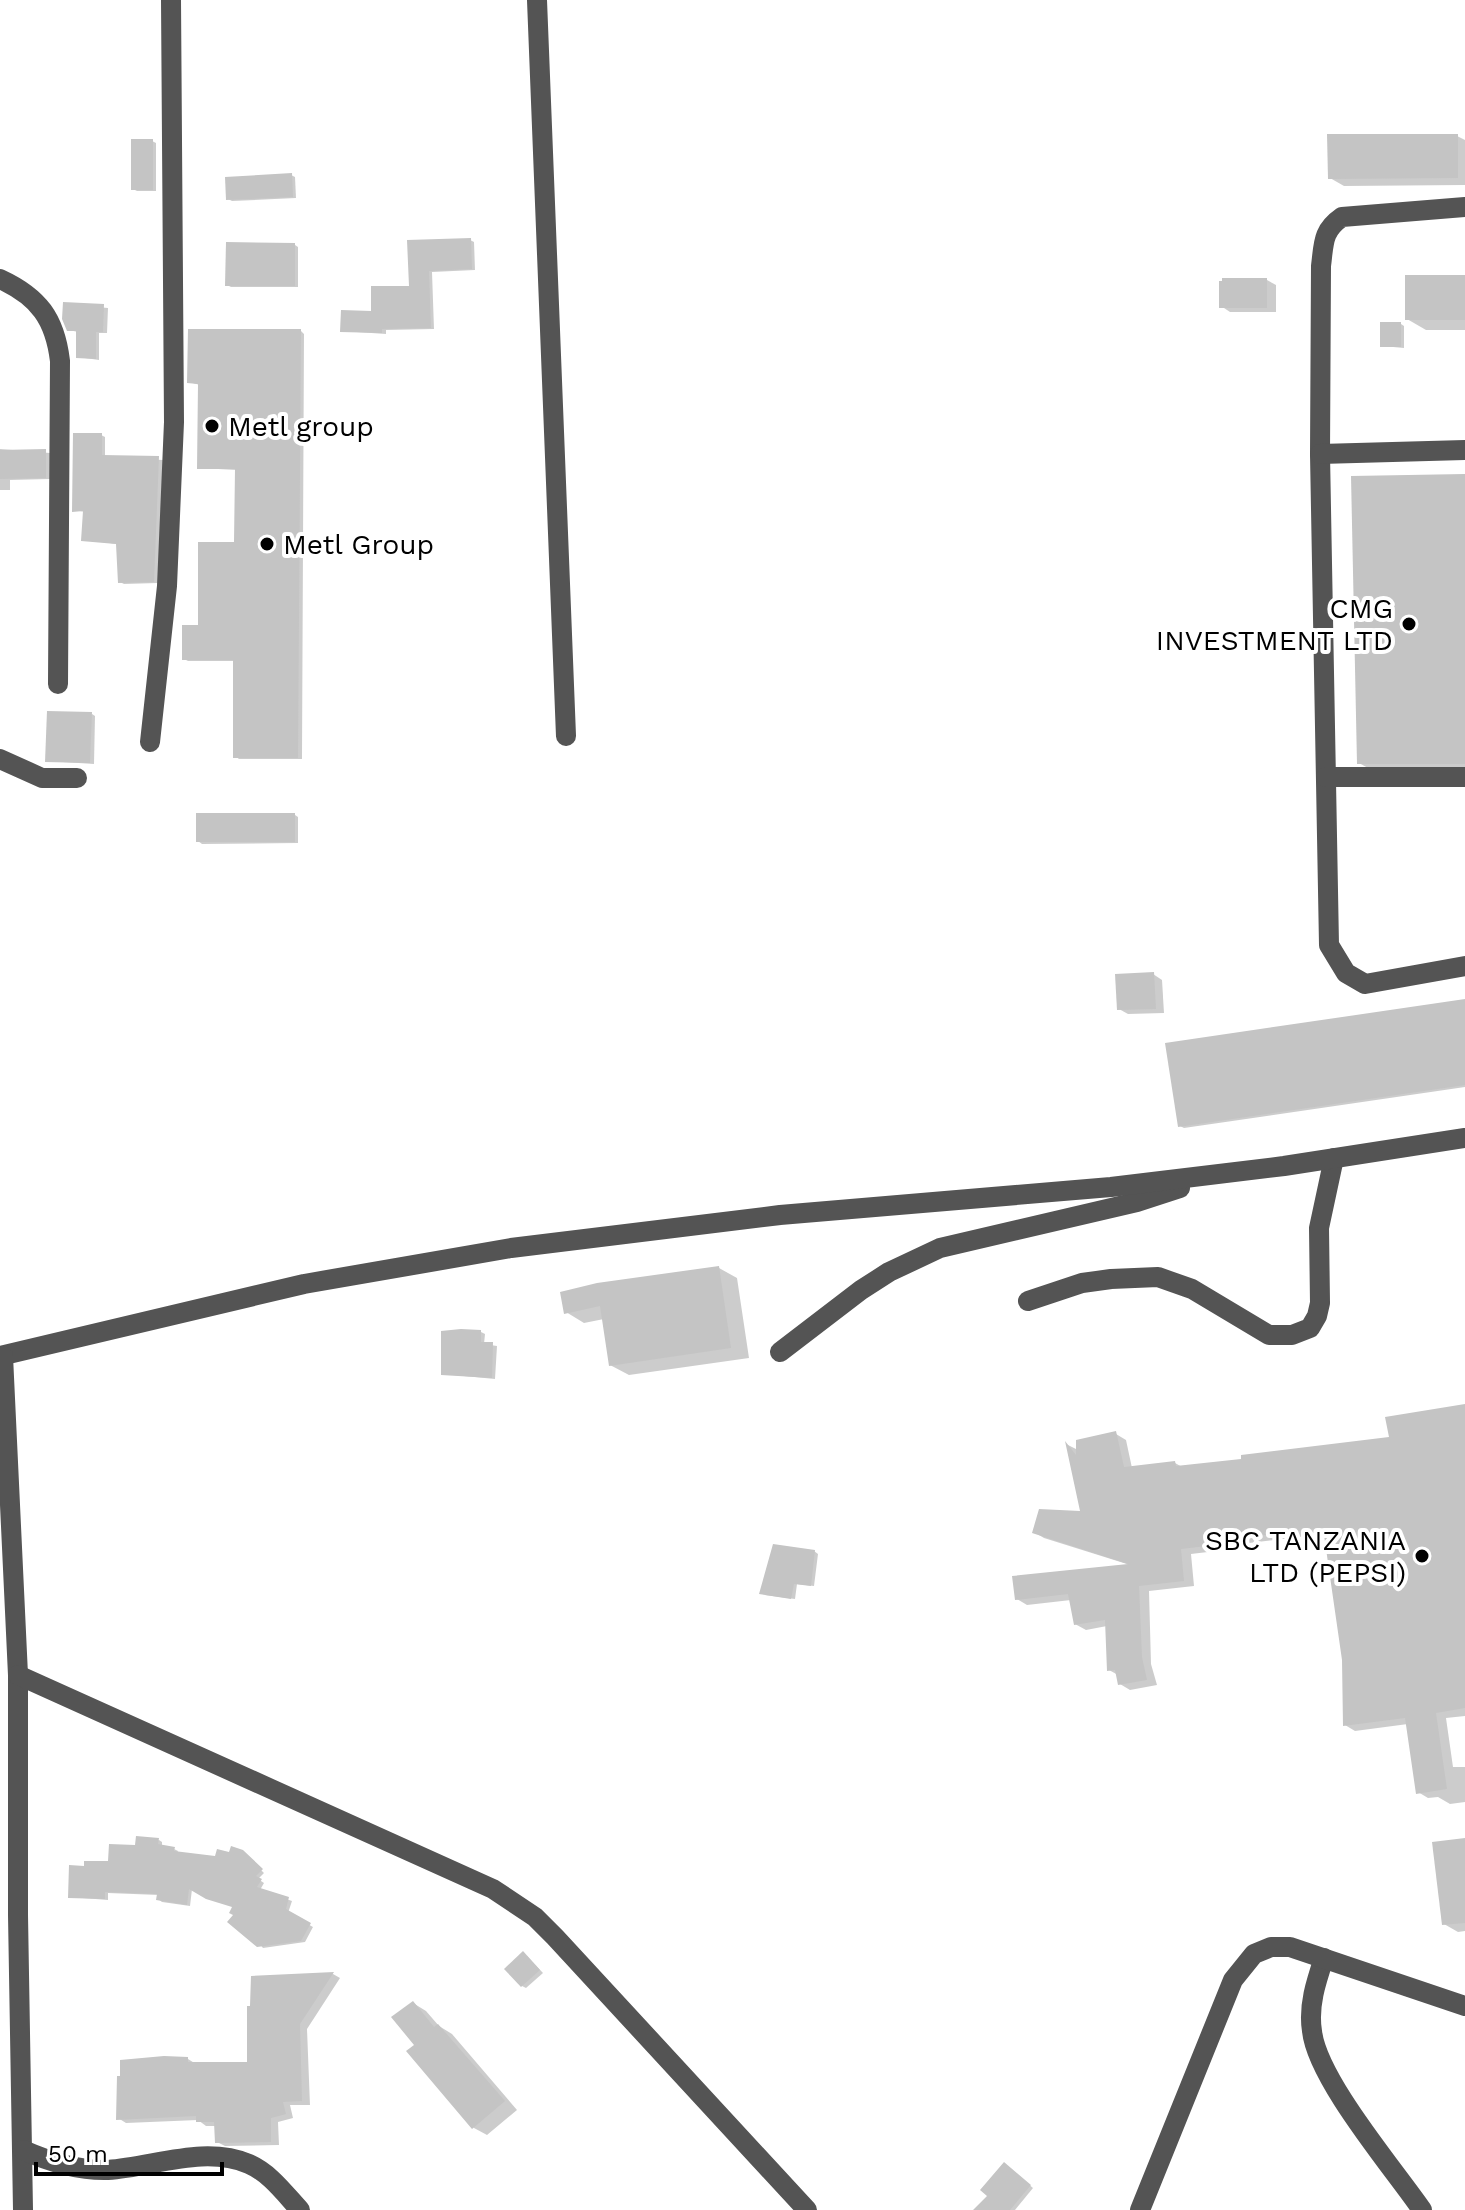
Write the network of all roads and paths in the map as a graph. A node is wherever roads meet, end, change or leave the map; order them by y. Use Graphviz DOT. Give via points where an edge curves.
graph roads {
  1 [pos="171,0"];
  2 [pos="537,0"];
  3 [pos="1465,207"];
  4 [pos="0,279"];
  5 [pos="1465,450"];
  6 [pos="1320,454"];
  7 [pos="58,684"];
  8 [pos="566,736"];
  9 [pos="150,742"];
  10 [pos="0,759"];
  11 [pos="1326,777"];
  12 [pos="1465,777"];
  13 [pos="77,778"];
  14 [pos="1465,966"];
  15 [pos="1465,1138"];
  16 [pos="1334,1158"];
  17 [pos="1213,1175"];
  18 [pos="1028,1301"];
  19 [pos="780,1352"];
  20 [pos="2,1356"];
  21 [pos="18,1675"];
  22 [pos="1324,1958"];
  23 [pos="10,1974"];
  24 [pos="1465,2006"];
  25 [pos="23,2150"];
  26 [pos="23,2210"];
  27 [pos="300,2210"];
  28 [pos="807,2210"];
  29 [pos="1140,2210"];
  30 [pos="1422,2210"];
  1 -- 9 [label="lane" via="174,422 167,586"];
  2 -- 8 [label="lane"];
  3 -- 6 [label="lane" via="1342,217 1329,226 1321,266"];
  4 -- 7 [label="lane" via="44,312 58,343"];
  5 -- 6 [label="lane"];
  6 -- 11 [label="lane"];
  10 -- 13 [label="lane" via="42,778"];
  11 -- 12 [label="lane"];
  11 -- 14 [label="lane" via="1329,945 1346,973 1365,984"];
  15 -- 16 [label="lane"];
  16 -- 17 [label="lane"];
  16 -- 18 [label="lane" via="1319,1228 1320,1303 1310,1328 1269,1335 1192,1289 1158,1277 1082,1283"];
  17 -- 19 [label="lane" via="1137,1202 940,1248 861,1290"];
  17 -- 20 [label="lane" via="780,1215 511,1248 304,1284"];
  20 -- 21 [label="lane"];
  21 -- 23 [label="lane"];
  21 -- 28 [label="lane" via="514,1901 555,1937"];
  22 -- 24 [label="lane"];
  22 -- 29 [label="lane" via="1271,1947 1242,1965"];
  22 -- 30 [label="lane" via="1311,2014 1317,2049 1339,2094"];
  23 -- 25 [label="lane"];
  25 -- 26 [label="lane"];
  25 -- 27 [label="lane" via="68,2166 104,2170 182,2158 229,2158 252,2165"];
}
